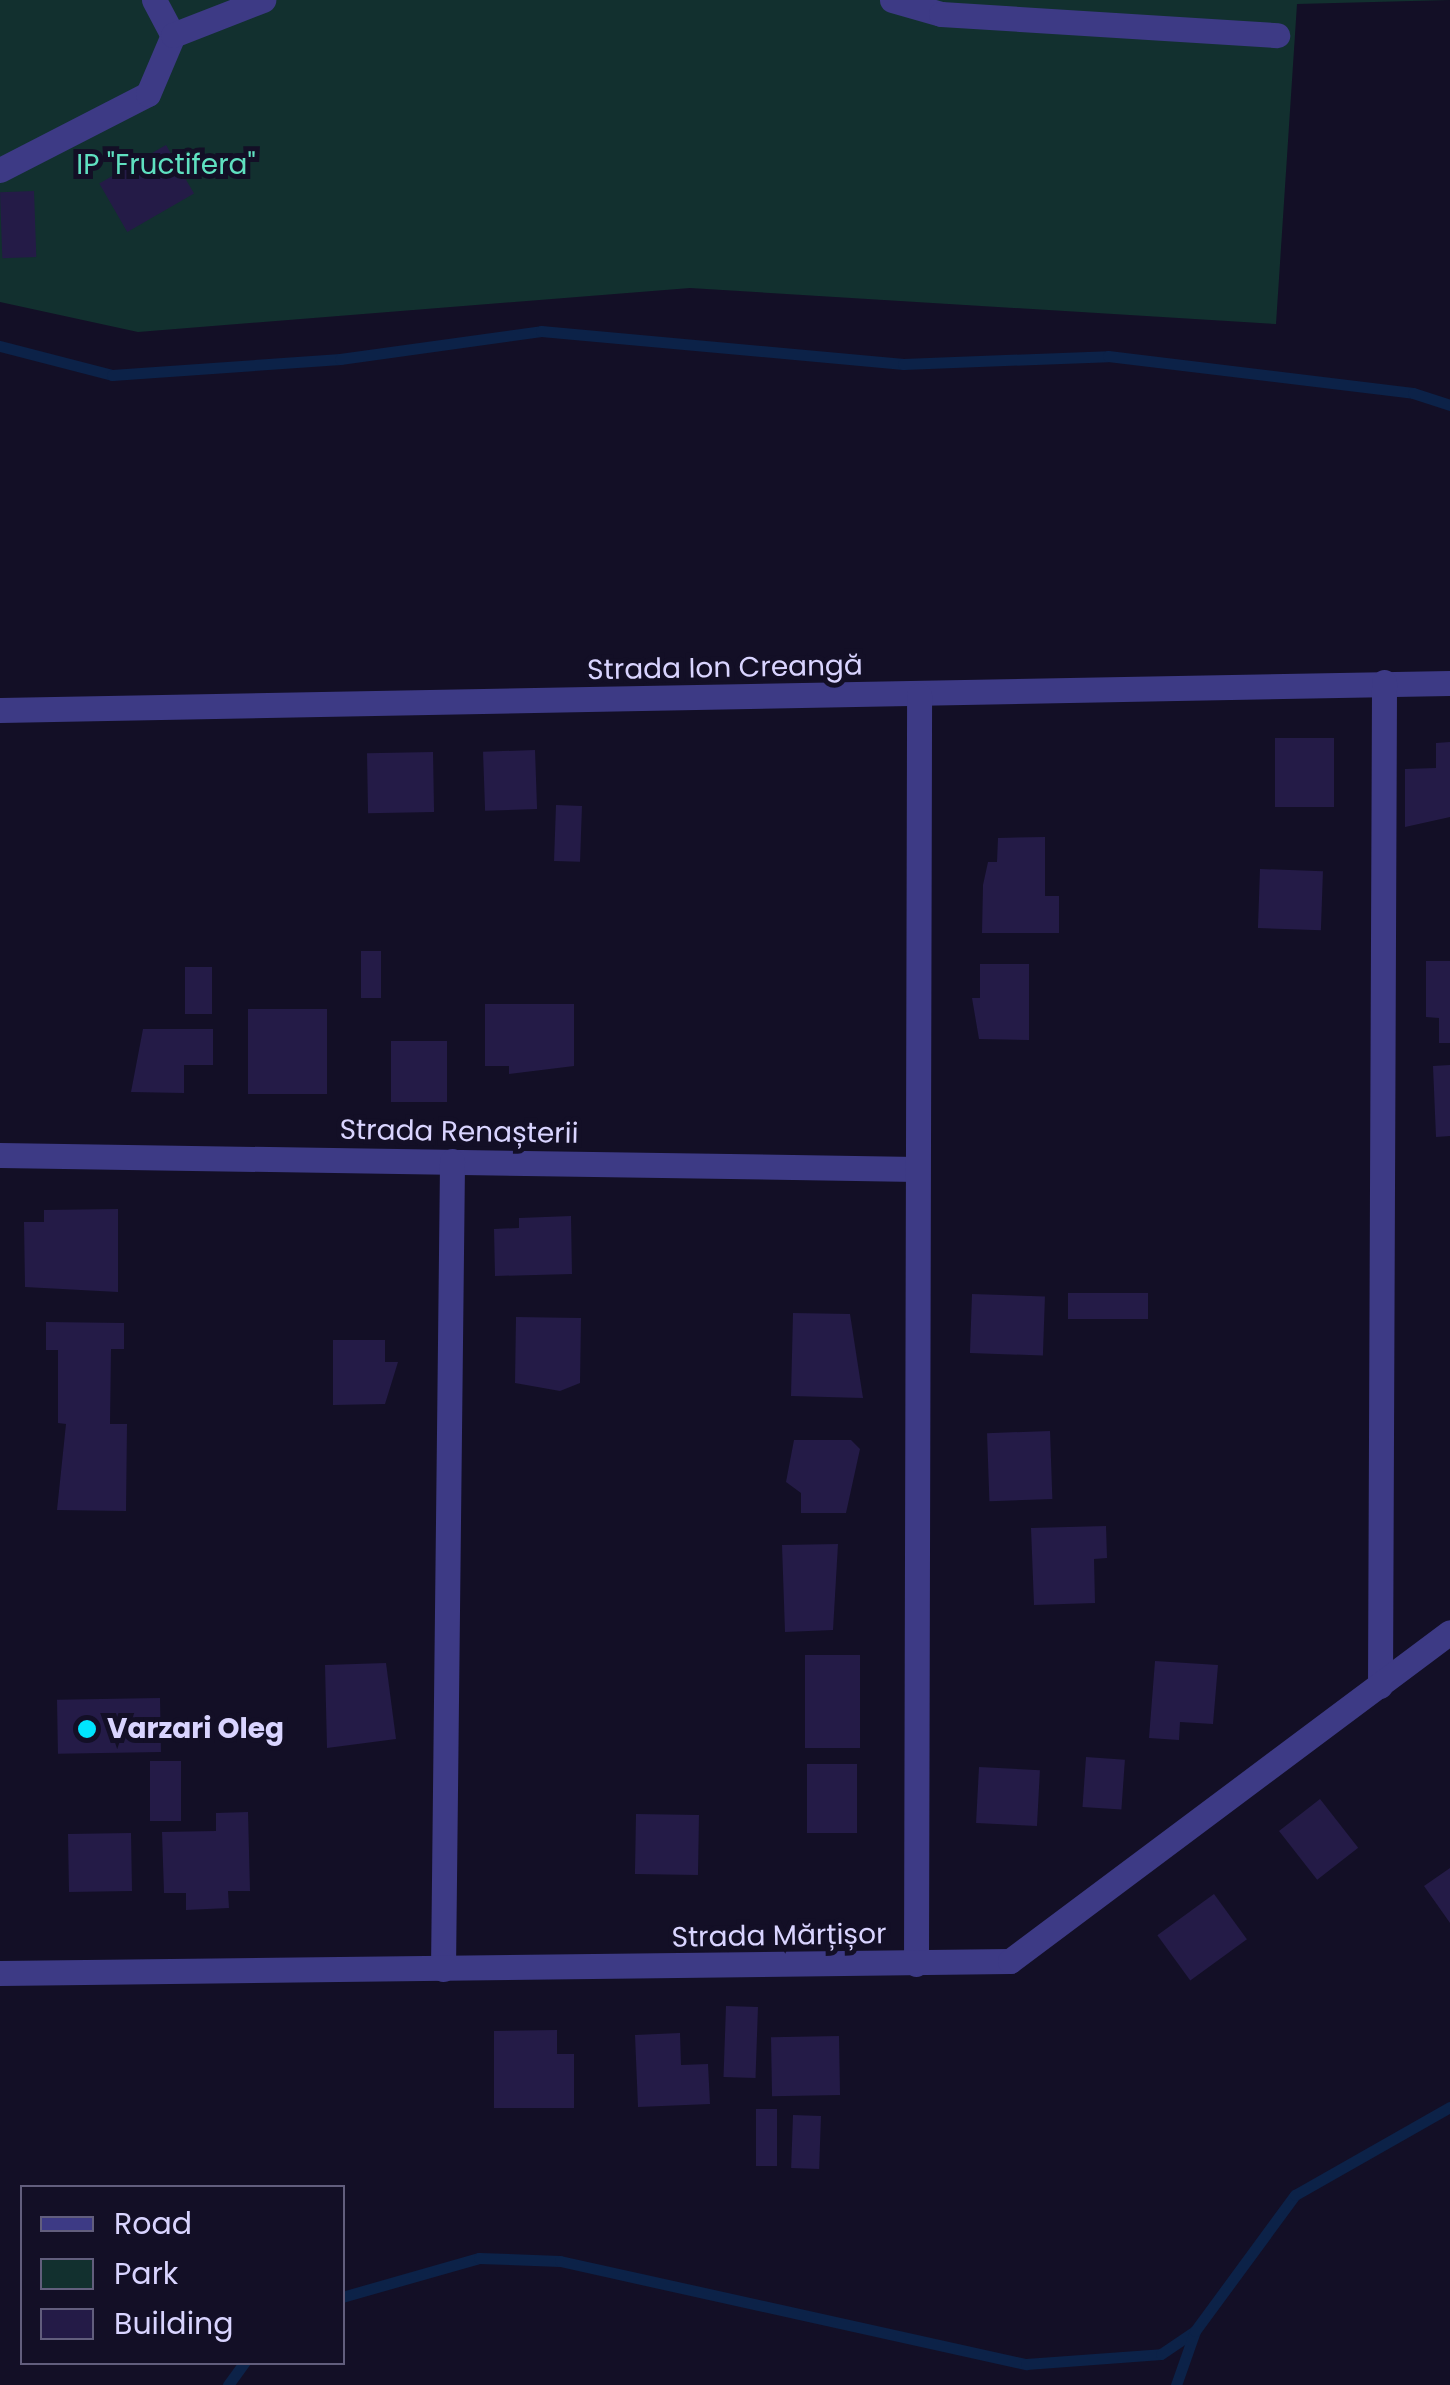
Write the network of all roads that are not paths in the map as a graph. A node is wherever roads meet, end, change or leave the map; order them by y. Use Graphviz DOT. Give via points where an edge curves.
graph roads {
  1 [pos="154,0"];
  2 [pos="262,0"];
  3 [pos="892,0"];
  4 [pos="173,34"];
  5 [pos="1277,36"];
  6 [pos="0,170"];
  7 [pos="1384,682"];
  8 [pos="1450,683"];
  9 [pos="919,694"];
  10 [pos="0,710"];
  11 [pos="0,1156"];
  12 [pos="452,1161"];
  13 [pos="917,1169"];
  14 [pos="1450,1632"];
  15 [pos="1380,1686"];
  16 [pos="916,1964"];
  17 [pos="442,1969"];
  18 [pos="0,1973"];
  1 -- 4 [label="street"];
  2 -- 4 [label="street"];
  3 -- 5 [label="street" via="941,14"];
  4 -- 6 [label="street" via="148,94"];
  7 -- 8 [label="street, Strada Ion Creangă"];
  7 -- 9 [label="street, Strada Ion Creangă"];
  7 -- 15 [label="street"];
  9 -- 10 [label="street, Strada Ion Creangă"];
  9 -- 13 [label="street"];
  11 -- 12 [label="street, Strada Renașterii"];
  12 -- 13 [label="street, Strada Renașterii"];
  12 -- 17 [label="street"];
  13 -- 16 [label="street"];
  14 -- 15 [label="street, Strada Mărțișor"];
  15 -- 16 [label="street, Strada Mărțișor" via="1010,1960"];
  16 -- 17 [label="street, Strada Mărțișor"];
  17 -- 18 [label="street, Strada Mărțișor"];
}
